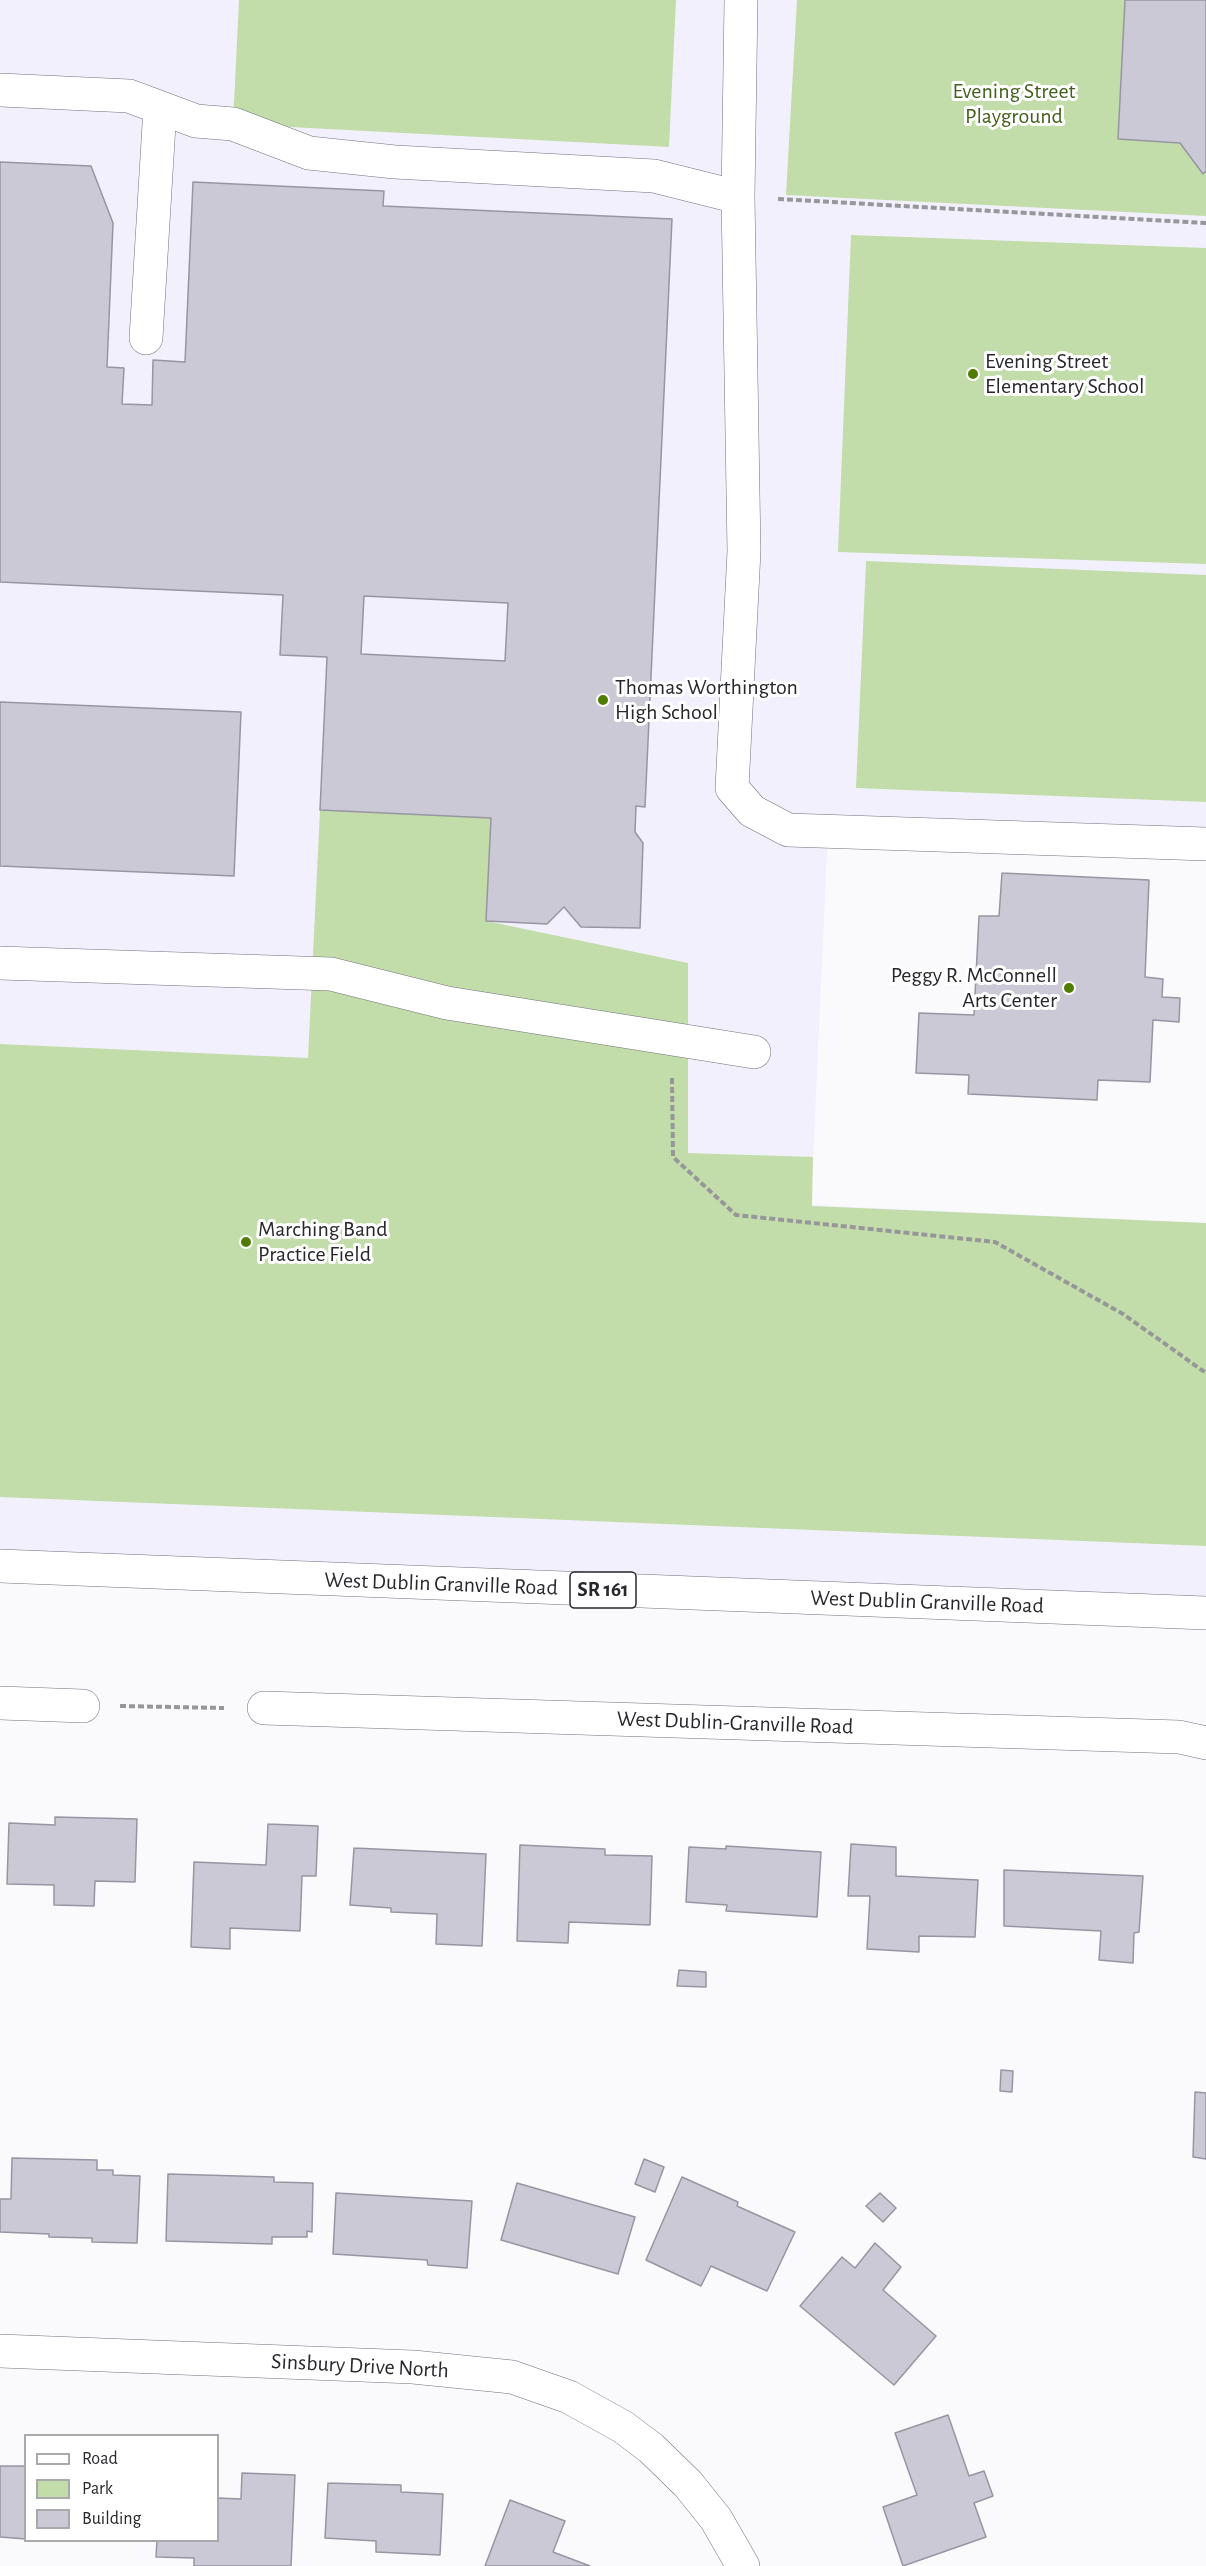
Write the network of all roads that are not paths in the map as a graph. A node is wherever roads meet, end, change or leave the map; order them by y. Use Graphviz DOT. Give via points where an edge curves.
graph roads {
  1 [pos="741,0"];
  2 [pos="0,90"];
  3 [pos="160,108"];
  4 [pos="738,197"];
  5 [pos="146,338"];
  6 [pos="1206,844"];
  7 [pos="0,963"];
  8 [pos="754,1052"];
  9 [pos="0,1566"];
  10 [pos="1206,1613"];
  11 [pos="0,1703"];
  12 [pos="83,1706"];
  13 [pos="264,1708"];
  14 [pos="1206,1743"];
  15 [pos="0,2351"];
  16 [pos="743,2566"];
  1 -- 4 [label="street"];
  2 -- 3 [label="street" via="129,96"];
  3 -- 4 [label="street" via="196,121 233,124 309,153 395,162 654,176"];
  3 -- 5 [label="street"];
  4 -- 6 [label="street" via="744,551 732,788 752,811 788,830"];
  7 -- 8 [label="street" via="331,974 447,1003"];
  9 -- 10 [label="street, West Dublin Granville Road / SR 161"];
  11 -- 12 [label="street"];
  13 -- 14 [label="street, West Dublin-Granville Road" via="1179,1737"];
  15 -- 16 [label="street, Sinsbury Drive North" via="413,2367 512,2377 569,2397 623,2427 651,2448 716,2519"];
}
